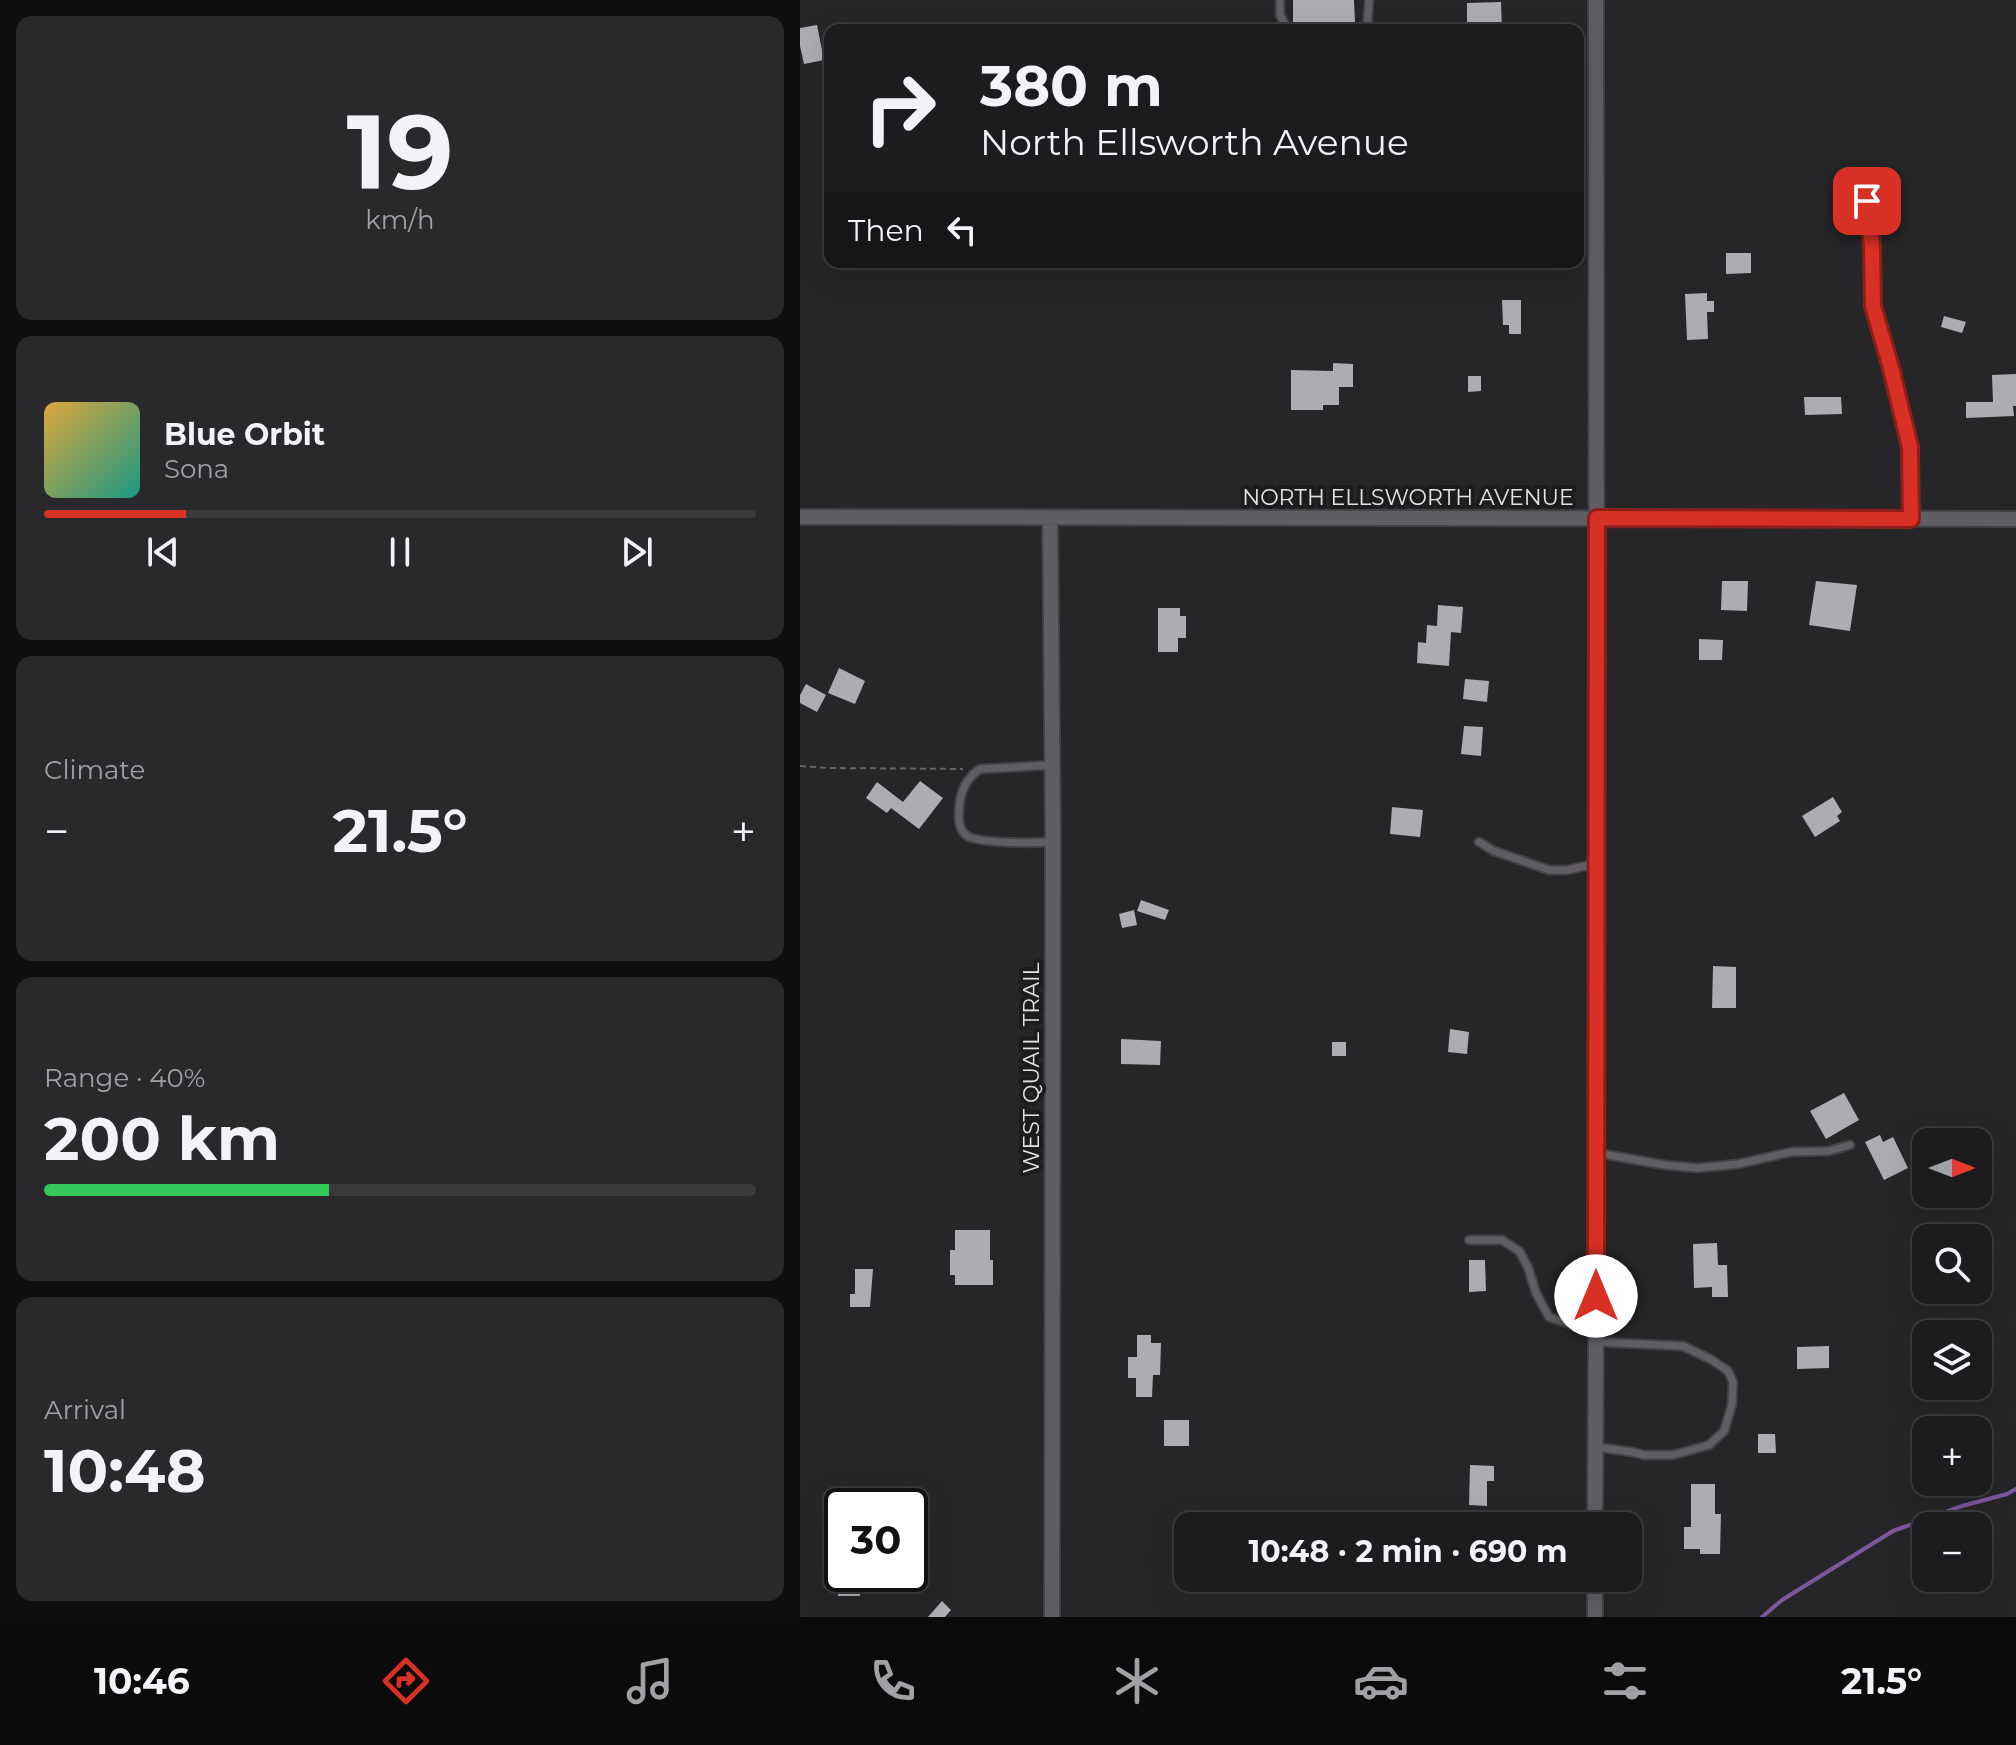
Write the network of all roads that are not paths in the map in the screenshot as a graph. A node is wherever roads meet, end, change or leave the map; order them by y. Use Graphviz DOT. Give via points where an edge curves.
graph roads {
  1 [pos="1280,0"];
  2 [pos="1369,0"];
  3 [pos="1596,0"];
  4 [pos="1285,24"];
  5 [pos="1367,24"];
  6 [pos="1867,201"];
  7 [pos="800,517"];
  8 [pos="1597,518"];
  9 [pos="1050,519"];
  10 [pos="1911,519"];
  11 [pos="2016,519"];
  12 [pos="1053,765"];
  13 [pos="1053,842"];
  14 [pos="1479,842"];
  15 [pos="1597,863"];
  16 [pos="1850,1145"];
  17 [pos="1597,1153"];
  18 [pos="1469,1240"];
  19 [pos="1596,1325"];
  20 [pos="1596,1342"];
  21 [pos="1596,1447"];
  22 [pos="1595,1512"];
  23 [pos="1595,1592"];
  24 [pos="1052,1617"];
  25 [pos="1595,1617"];
  1 -- 4 [label="lane"];
  2 -- 5 [label="lane"];
  3 -- 8 [label="street"];
  6 -- 10 [label="lane" via="1873,306 1910,447"];
  7 -- 9 [label="street, NORTH ELLSWORTH AVENUE"];
  8 -- 9 [label="street, NORTH ELLSWORTH AVENUE"];
  8 -- 10 [label="street, NORTH ELLSWORTH AVENUE"];
  8 -- 15 [label="street"];
  9 -- 12 [label="street, WEST QUAIL TRAIL"];
  10 -- 11 [label="street, NORTH ELLSWORTH AVENUE"];
  12 -- 13 [label="street, WEST QUAIL TRAIL"];
  12 -- 13 [label="lane" via="974,772 961,792 958,817 967,837"];
  13 -- 24 [label="street, WEST QUAIL TRAIL"];
  14 -- 15 [label="lane" via="1549,870"];
  15 -- 17 [label="street"];
  16 -- 17 [label="lane" via="1698,1168"];
  17 -- 19 [label="street"];
  18 -- 19 [label="lane" via="1502,1240 1519,1251 1549,1317"];
  19 -- 20 [label="street"];
  20 -- 21 [label="street"];
  20 -- 21 [label="lane" via="1683,1346 1728,1371 1733,1382 1724,1431 1709,1445 1673,1455"];
  21 -- 22 [label="street"];
  23 -- 25 [label="street"];
}
